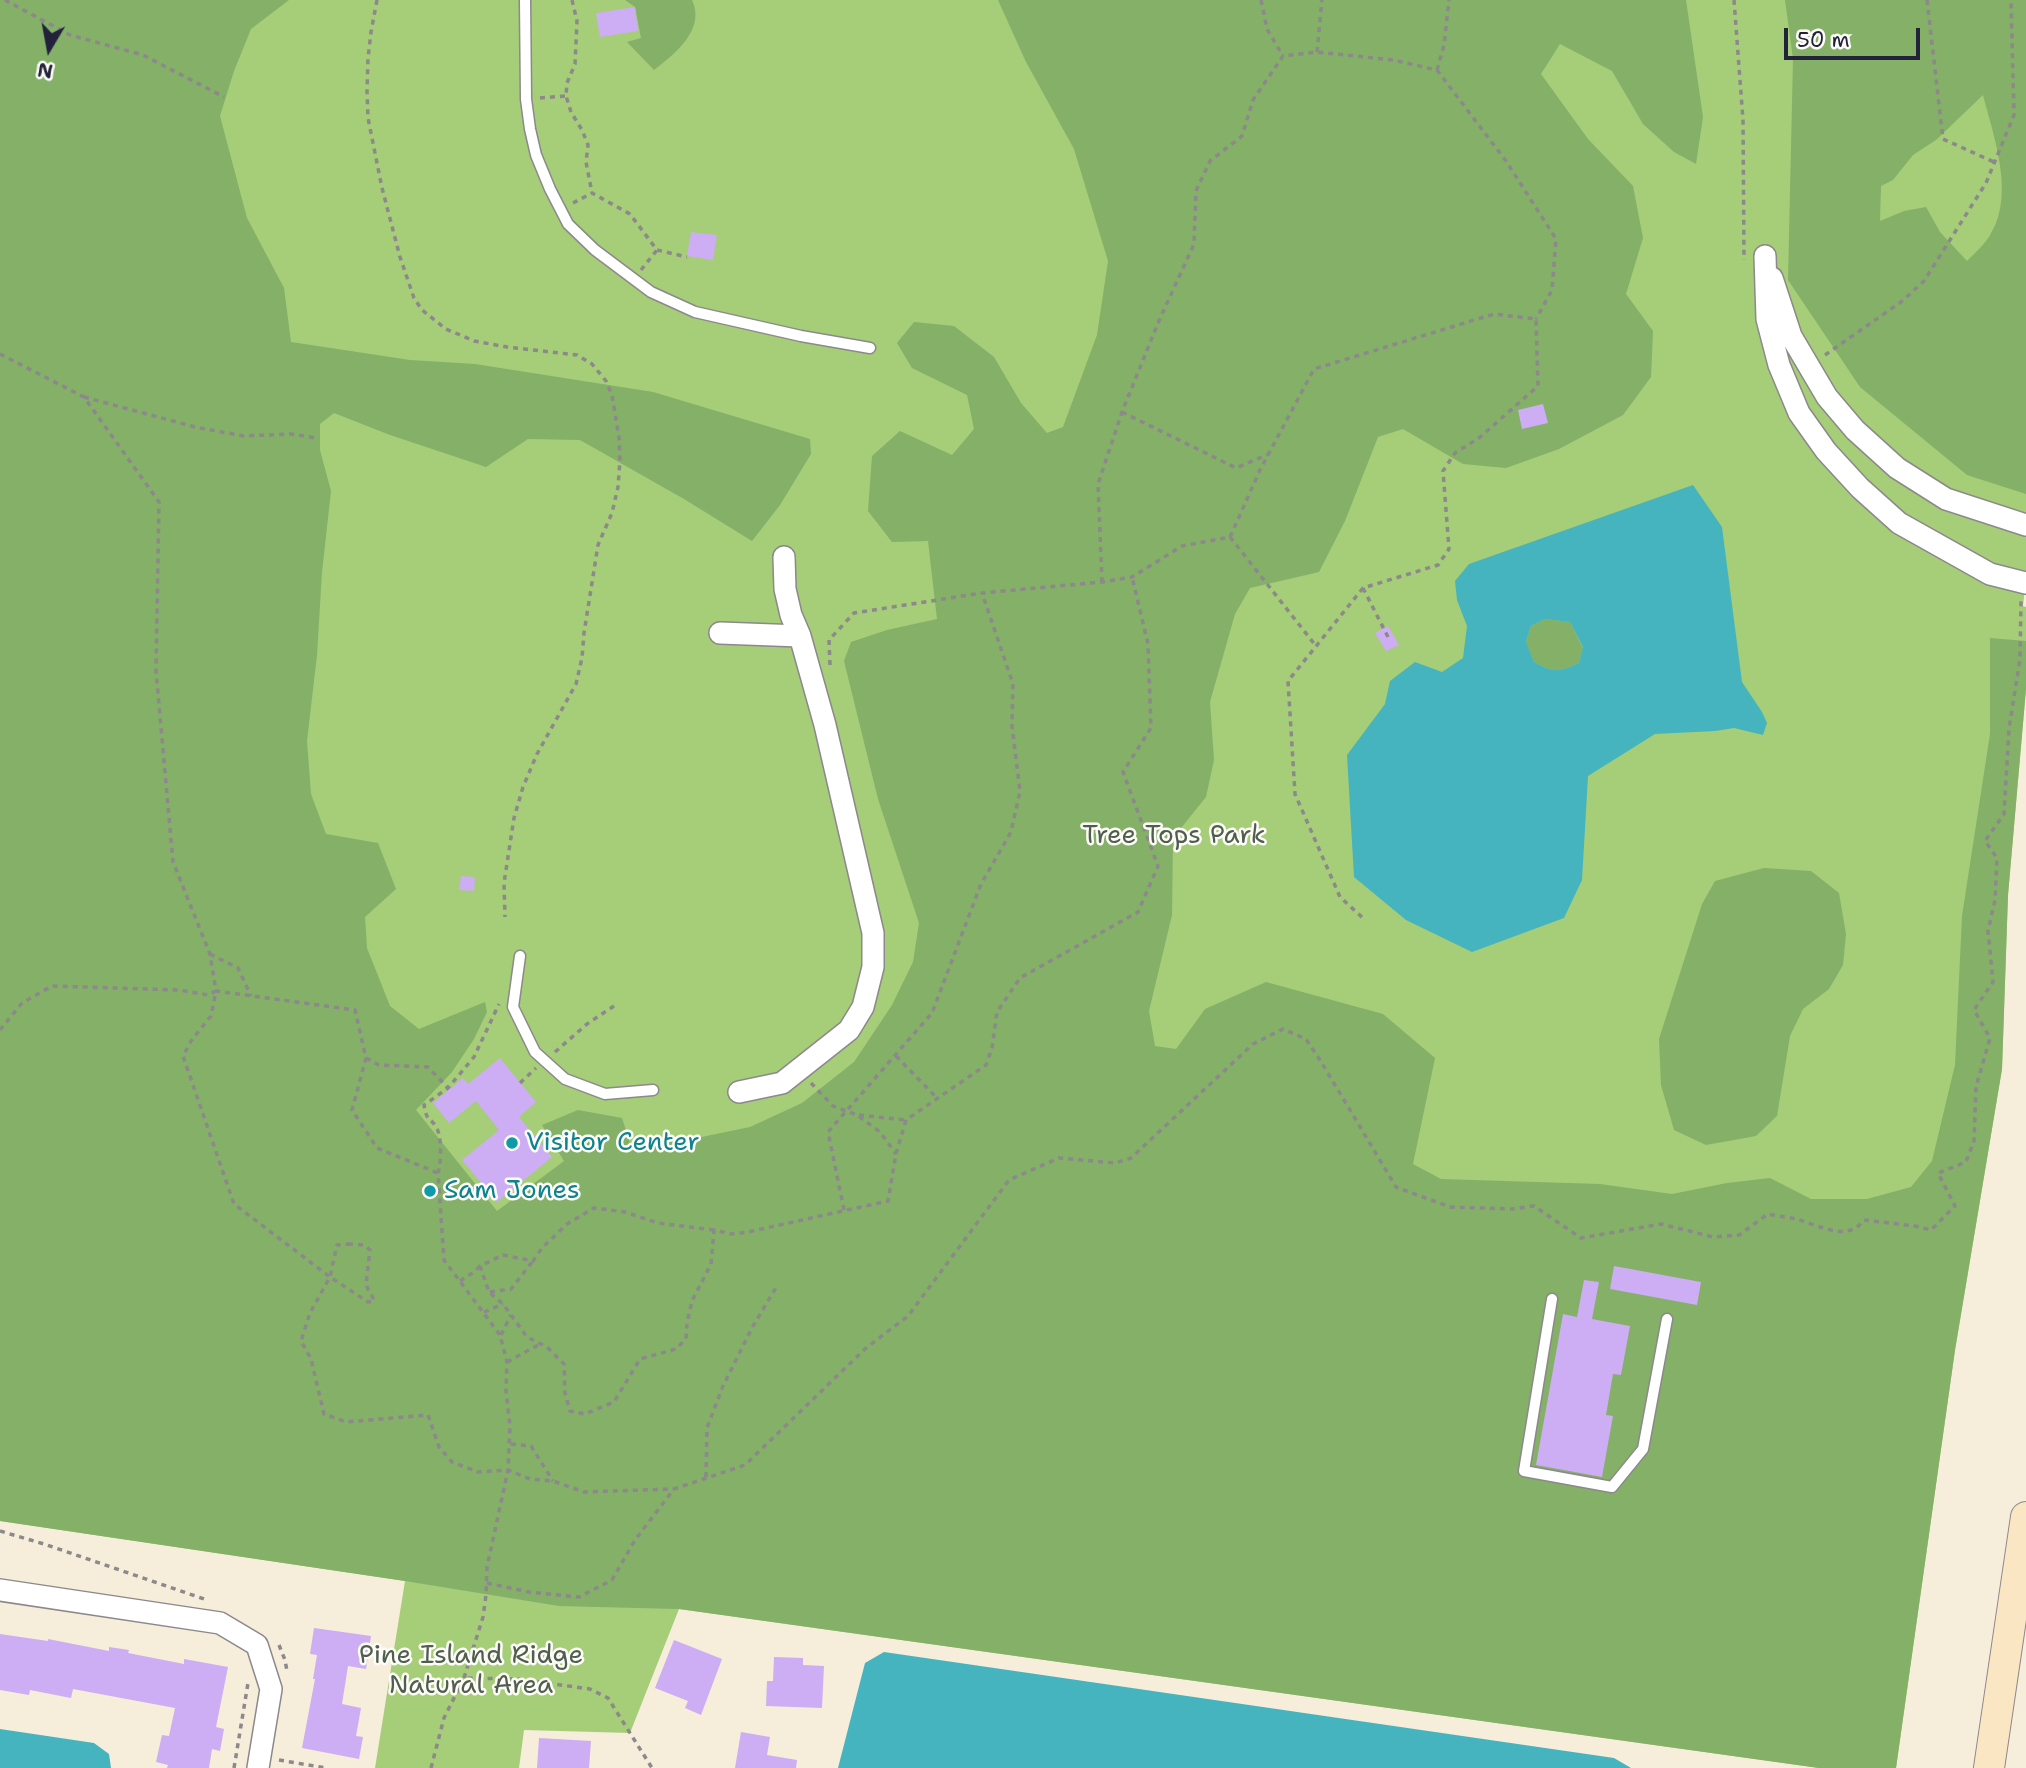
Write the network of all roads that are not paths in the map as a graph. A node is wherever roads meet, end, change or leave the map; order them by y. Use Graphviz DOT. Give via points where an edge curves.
graph roads {
  1 [pos="525,0"];
  2 [pos="870,348"];
  3 [pos="2026,525"];
  4 [pos="784,557"];
  5 [pos="2023,582"];
  6 [pos="720,633"];
  7 [pos="800,636"];
  8 [pos="520,957"];
  9 [pos="653,1090"];
  10 [pos="739,1091"];
  11 [pos="1552,1299"];
  12 [pos="1667,1319"];
  13 [pos="2026,1517"];
  14 [pos="0,1590"];
  15 [pos="268,1764"];
  16 [pos="1989,1768"];
  1 -- 2 [label="lane" via="530,129 536,155 568,224 651,292 695,312"];
  3 -- 5 [label="street" via="1947,499 1897,468 1855,430 1827,397 1791,336 1765,256 1767,319 1779,365 1799,413 1826,451 1899,523 1990,574"];
  4 -- 7 [label="street" via="785,589"];
  6 -- 7 [label="street"];
  7 -- 10 [label="street" via="873,933 873,967 863,1007 849,1030 782,1083"];
  8 -- 9 [label="lane" via="513,1007 535,1052 565,1079 605,1094"];
  11 -- 12 [label="lane" via="1524,1471 1612,1487 1643,1449"];
  13 -- 16 [label="main road"];
  14 -- 15 [label="street" via="220,1623 257,1645 271,1689"];
}
